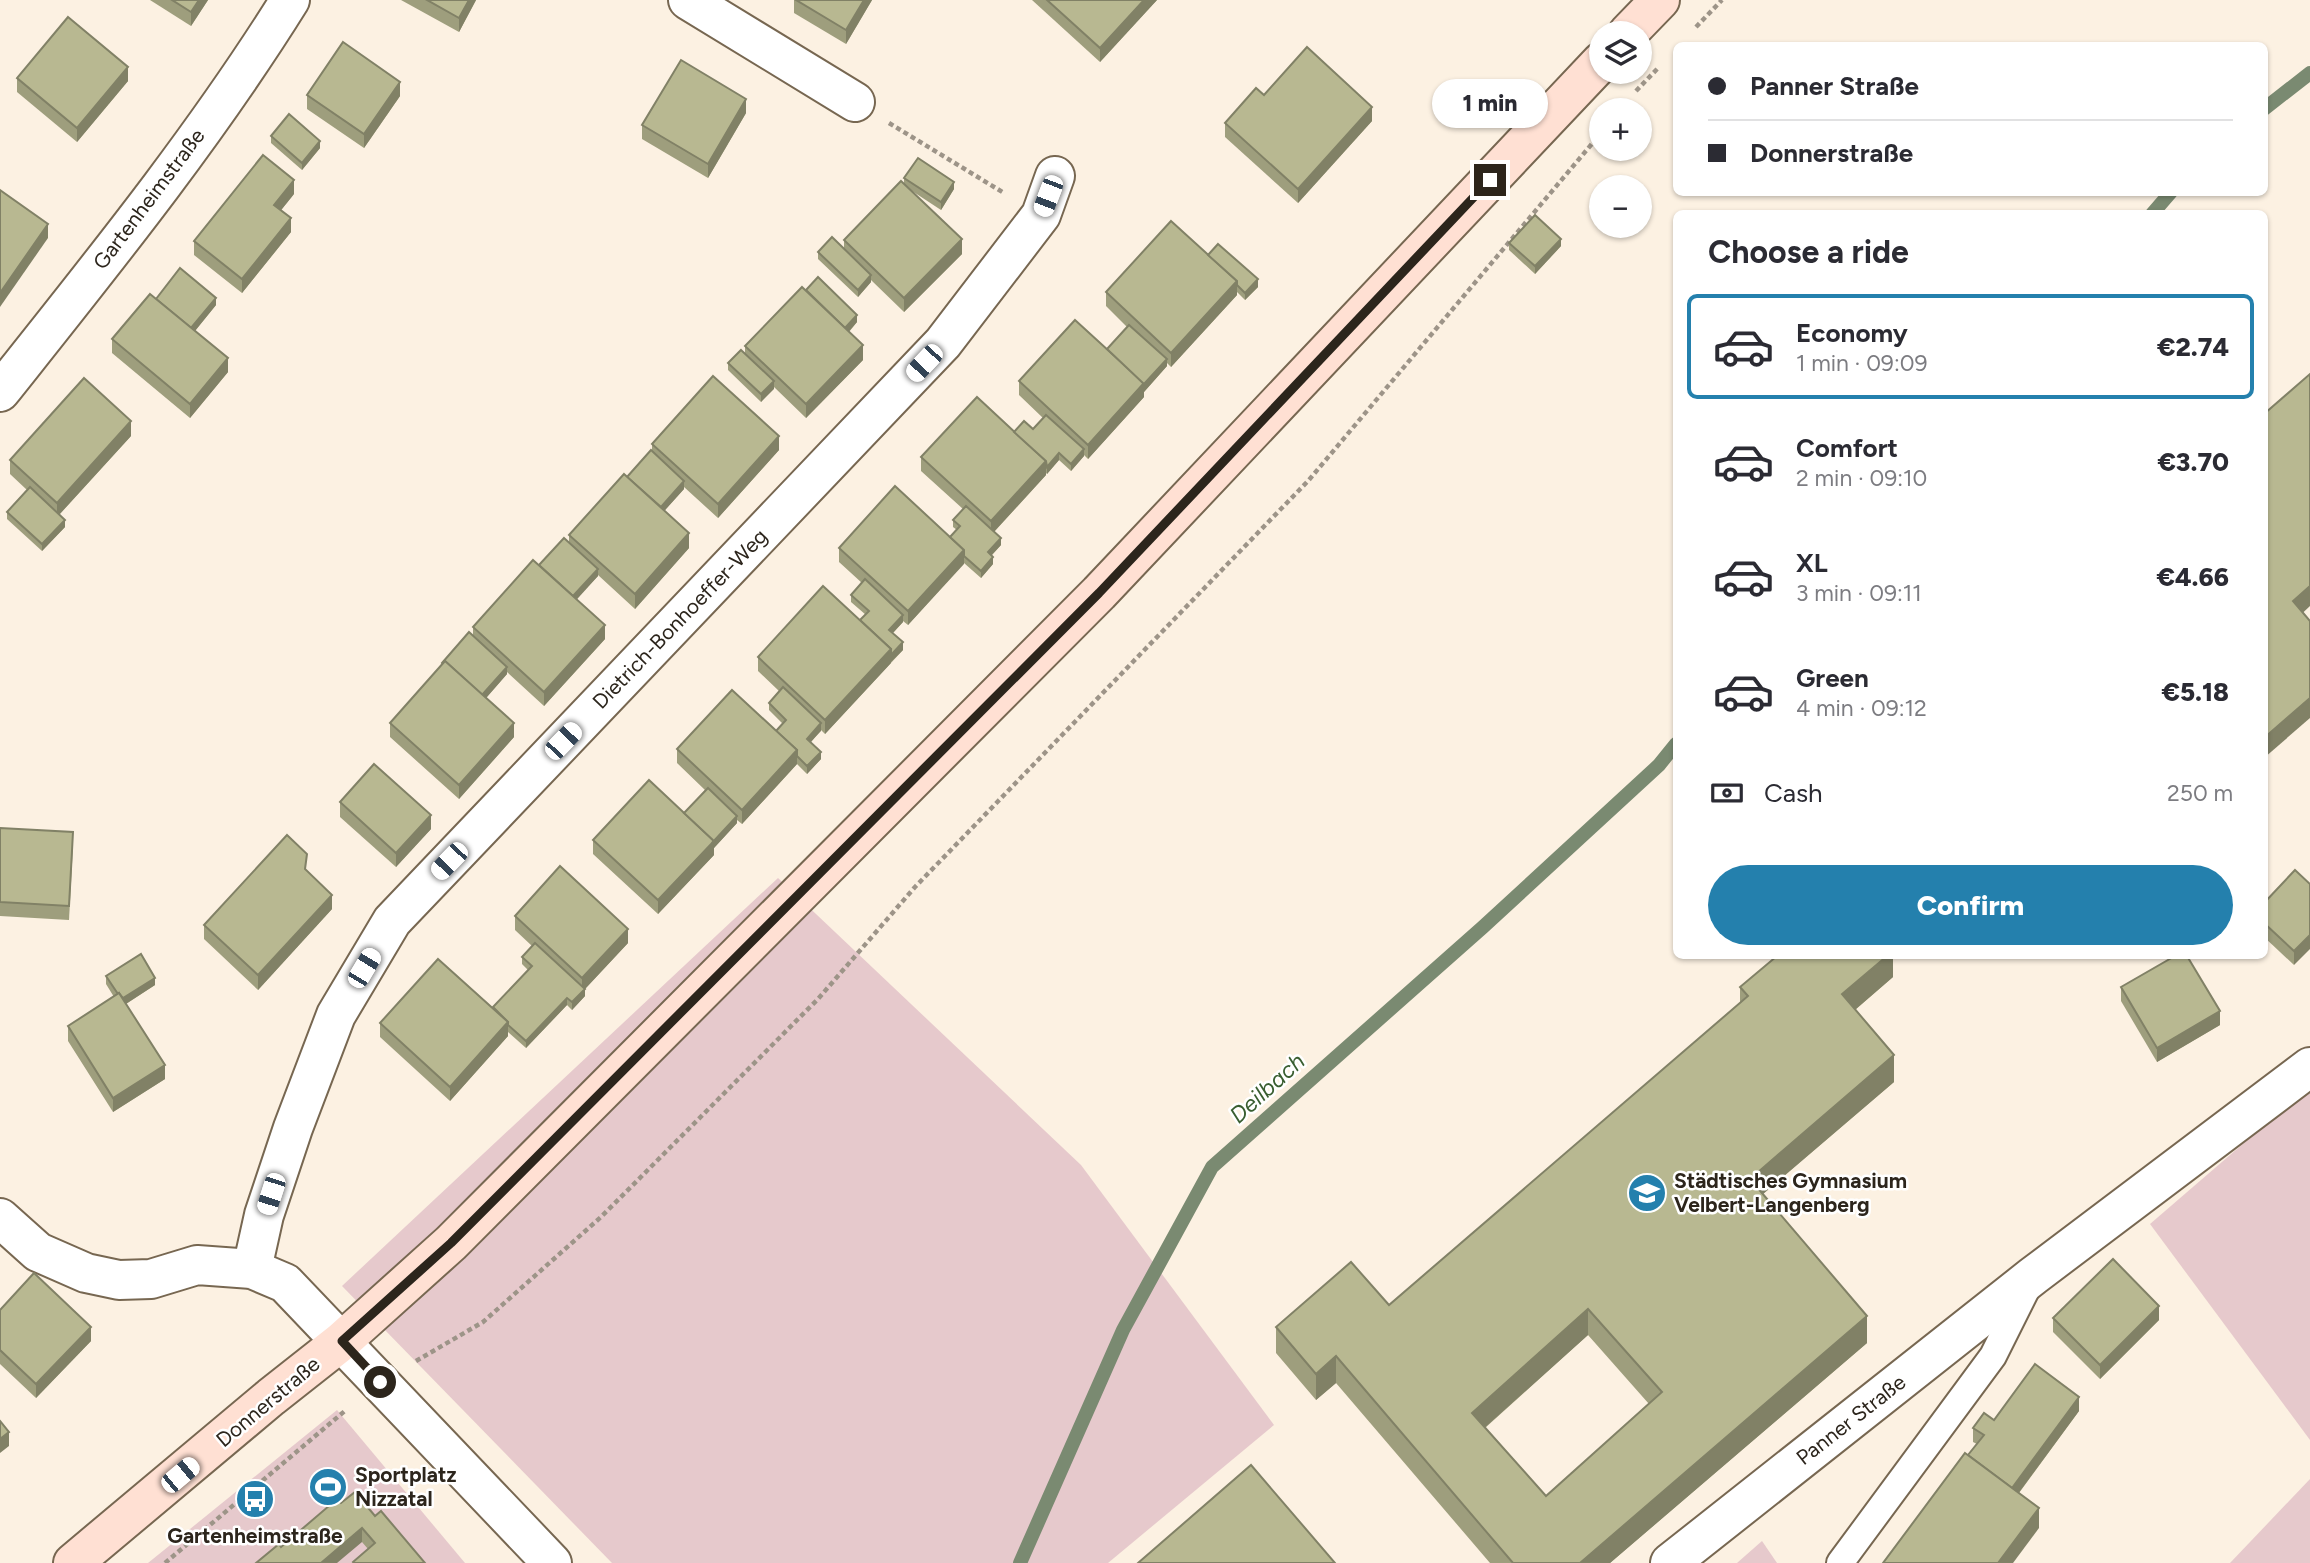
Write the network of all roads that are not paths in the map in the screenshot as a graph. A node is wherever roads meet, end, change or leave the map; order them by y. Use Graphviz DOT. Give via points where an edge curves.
graph roads {
  1 [pos="290,0"];
  2 [pos="688,0"];
  3 [pos="1660,0"];
  4 [pos="1640,21"];
  5 [pos="1589,75"];
  6 [pos="855,102"];
  7 [pos="1055,176"];
  8 [pos="0,392"];
  9 [pos="2310,1067"];
  10 [pos="0,1218"];
  11 [pos="252,1269"];
  12 [pos="2033,1276"];
  13 [pos="342,1341"];
  14 [pos="73,1563"];
  15 [pos="552,1563"];
  16 [pos="1670,1563"];
  17 [pos="1840,1563"];
  1 -- 8 [label="street, Gartenheimstraße" via="257,53 129,228"];
  2 -- 6 [label="street"];
  3 -- 4 [label="main road"];
  5 -- 13 [label="main road, Donnerstraße" via="1099,593 451,1243"];
  7 -- 11 [label="street, Dietrich-Bonhoeffer-Weg" via="1041,215 943,343 393,921 336,1015 276,1178"];
  9 -- 12 [label="street, Panner Straße"];
  10 -- 11 [label="street" via="38,1252 86,1273 118,1280 151,1279 197,1265"];
  11 -- 13 [label="street" via="285,1283"];
  12 -- 16 [label="street, Panner Straße"];
  12 -- 17 [label="lane, Panner Straße" via="1993,1356"];
  13 -- 14 [label="main road, Donnerstraße"];
  13 -- 15 [label="street"];
}
